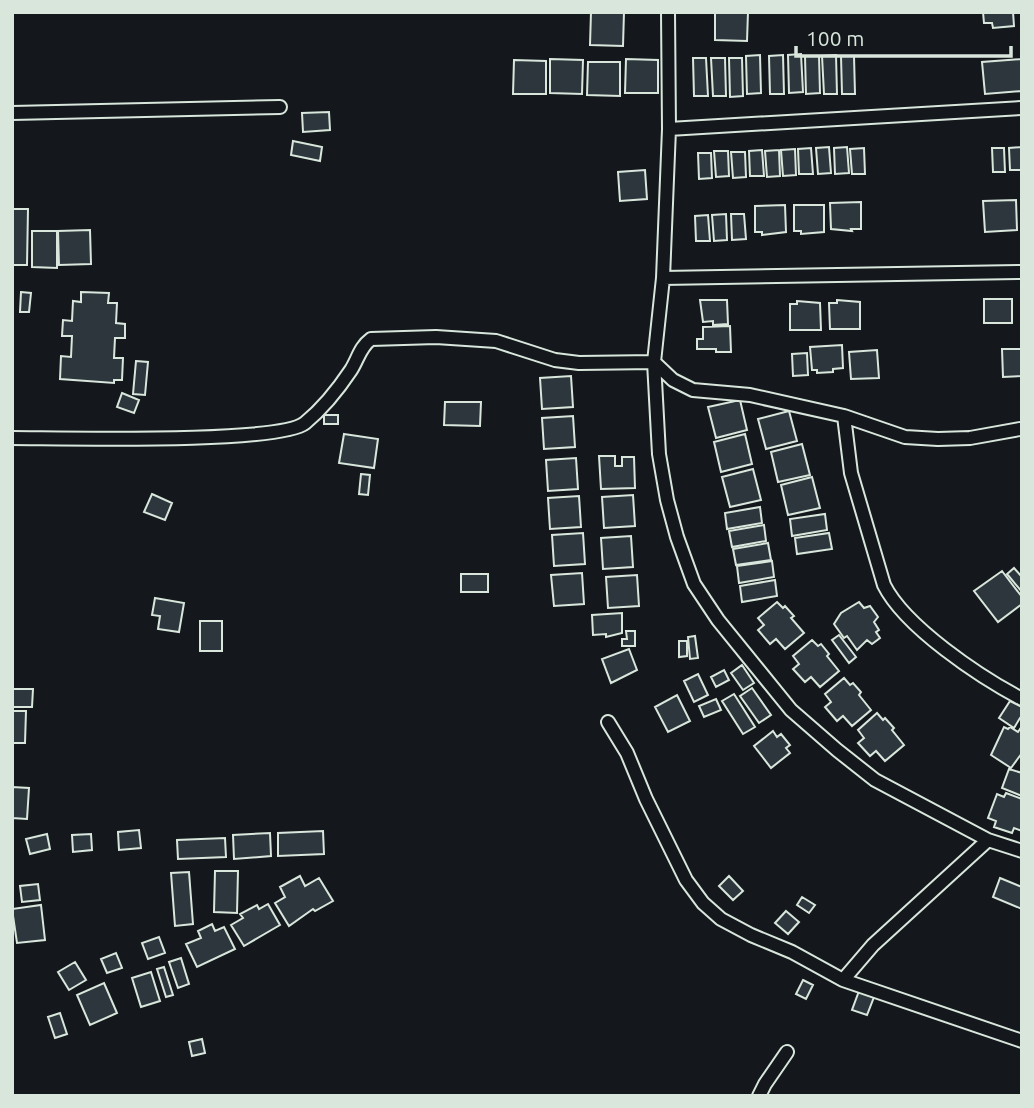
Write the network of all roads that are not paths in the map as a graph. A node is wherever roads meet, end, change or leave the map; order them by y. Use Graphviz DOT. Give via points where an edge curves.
graph roads {
  1 [pos="668,12"];
  2 [pos="280,107"];
  3 [pos="1022,108"];
  4 [pos="12,113"];
  5 [pos="669,129"];
  6 [pos="1022,272"];
  7 [pos="663,278"];
  8 [pos="654,362"];
  9 [pos="844,416"];
  10 [pos="1020,429"];
  11 [pos="12,439"];
  12 [pos="1022,699"];
  13 [pos="608,722"];
  14 [pos="988,840"];
  15 [pos="1022,851"];
  16 [pos="843,981"];
  17 [pos="1022,1041"];
  18 [pos="787,1052"];
  19 [pos="759,1096"];
  1 -- 5 [label="street"];
  2 -- 4 [label="street"];
  3 -- 5 [label="street"];
  5 -- 7 [label="street"];
  6 -- 7 [label="street"];
  7 -- 8 [label="street"];
  8 -- 9 [label="street" via="673,380 693,390 750,396"];
  8 -- 11 [label="street" via="555,360 496,341 371,339 303,425 284,432"];
  8 -- 14 [label="street" via="659,454 667,500 694,584 718,620 791,709 837,750 875,780"];
  9 -- 10 [label="street" via="905,437 970,438"];
  9 -- 12 [label="street" via="853,483 892,601 937,642"];
  13 -- 16 [label="street" via="686,880 703,903 721,919"];
  14 -- 15 [label="street"];
  14 -- 16 [label="street" via="873,945"];
  16 -- 17 [label="street"];
  18 -- 19 [label="street"];
}
